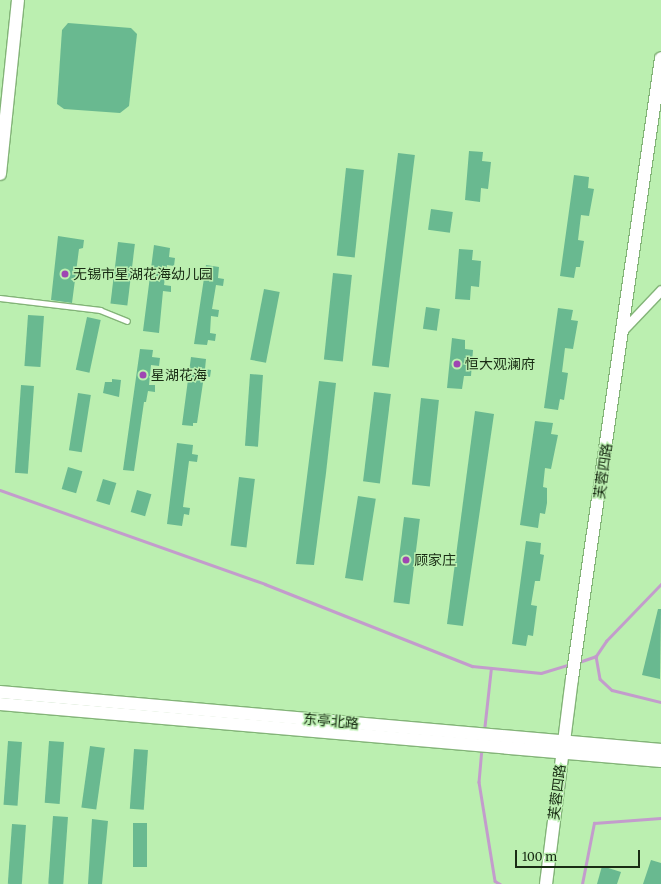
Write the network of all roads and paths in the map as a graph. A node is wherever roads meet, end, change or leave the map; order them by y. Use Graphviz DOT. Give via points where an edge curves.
graph roads {
  1 [pos="18,0"];
  2 [pos="661,58"];
  3 [pos="0,173"];
  4 [pos="661,290"];
  5 [pos="0,298"];
  6 [pos="127,321"];
  7 [pos="623,330"];
  8 [pos="0,682"];
  9 [pos="5,692"];
  10 [pos="0,704"];
  11 [pos="497,742"];
  12 [pos="563,747"];
  13 [pos="661,750"];
  14 [pos="661,761"];
  15 [pos="546,884"];
  1 -- 3 [label="main road"];
  2 -- 7 [label="main road, 芙蓉四路"];
  4 -- 7 [label="street"];
  5 -- 6 [label="lane" via="100,310"];
  7 -- 12 [label="main road, 芙蓉四路"];
  8 -- 9 [label="main road"];
  9 -- 11 [label="main road, 东亭北路" via="473,733"];
  10 -- 11 [label="main road, 东亭北路" via="472,746"];
  11 -- 12 [label="main road, 东亭北路"];
  12 -- 13 [label="main road, 东亭北路"];
  12 -- 14 [label="main road, 东亭北路"];
  12 -- 15 [label="main road, 芙蓉四路"];
}
